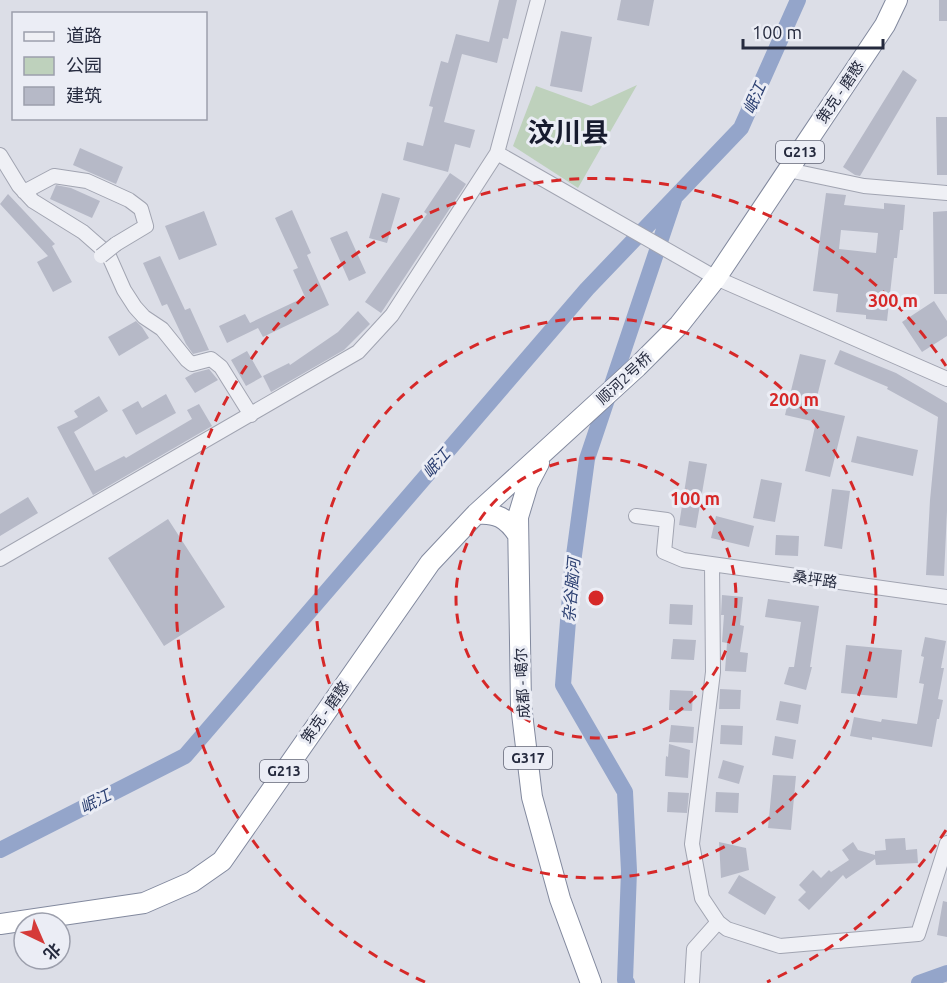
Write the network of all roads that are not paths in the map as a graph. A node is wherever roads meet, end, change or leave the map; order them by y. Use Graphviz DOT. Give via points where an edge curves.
graph roads {
  1 [pos="538,0"];
  2 [pos="897,0"];
  3 [pos="496,153"];
  4 [pos="0,155"];
  5 [pos="788,170"];
  6 [pos="24,192"];
  7 [pos="947,193"];
  8 [pos="98,259"];
  9 [pos="716,278"];
  10 [pos="698,301"];
  11 [pos="947,379"];
  12 [pos="251,415"];
  13 [pos="546,451"];
  14 [pos="476,514"];
  15 [pos="636,516"];
  16 [pos="518,530"];
  17 [pos="0,559"];
  18 [pos="712,564"];
  19 [pos="947,597"];
  20 [pos="947,843"];
  21 [pos="718,922"];
  22 [pos="0,924"];
  23 [pos="591,983"];
  24 [pos="692,983"];
  1 -- 3 [label="street"];
  2 -- 5 [label="highway, 策克 - 磨憨 / G213" via="885,25"];
  3 -- 9 [label="street"];
  3 -- 12 [label="street" via="392,315 358,352"];
  4 -- 6 [label="street"];
  5 -- 7 [label="street" via="864,186"];
  5 -- 9 [label="highway, 策克 - 磨憨 / G213"];
  6 -- 8 [label="street, bridge" via="54,176 87,181 141,209 146,226"];
  6 -- 12 [label="street" via="108,254 135,307 162,329 192,364 212,359 221,367"];
  9 -- 10 [label="highway, 策克 - 磨憨 / G213"];
  9 -- 11 [label="street"];
  10 -- 13 [label="highway, 顺河2号桥 / G213" via="637,367"];
  12 -- 17 [label="street"];
  13 -- 14 [label="highway, 策克 - 磨憨 / G213"];
  13 -- 16 [label="highway, 成都 - 噶尔 / G317" via="528,484"];
  14 -- 16 [label="highway" via="497,515"];
  14 -- 22 [label="highway, 策克 - 磨憨 / G213" via="430,563 222,861 192,882 144,903"];
  15 -- 18 [label="street, 桑坪路" via="667,520 664,552 683,560"];
  16 -- 23 [label="highway, 成都 - 噶尔 / G317" via="521,705 532,797 560,899"];
  18 -- 19 [label="street, 桑坪路"];
  18 -- 21 [label="street" via="713,672 692,844 702,898"];
  20 -- 21 [label="street" via="918,934 780,946 727,929"];
  21 -- 24 [label="street" via="694,950"];
}
